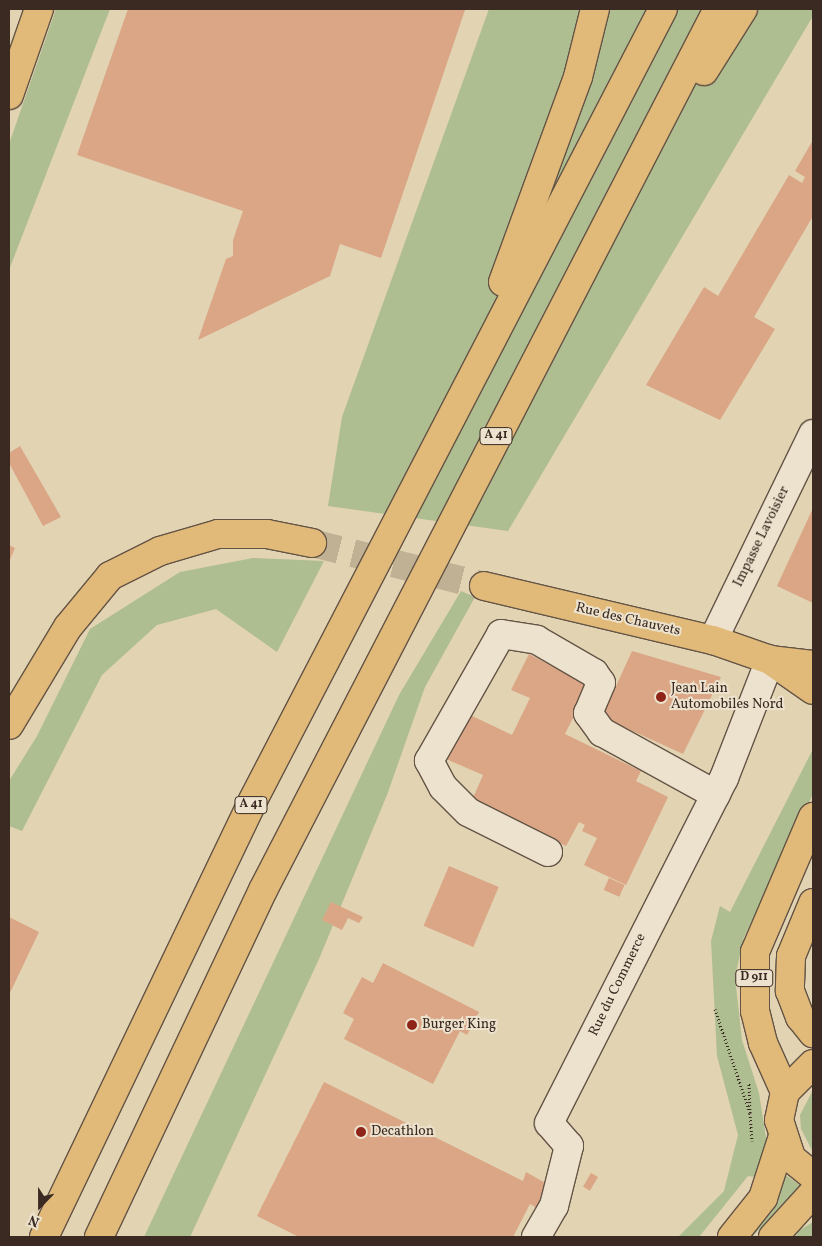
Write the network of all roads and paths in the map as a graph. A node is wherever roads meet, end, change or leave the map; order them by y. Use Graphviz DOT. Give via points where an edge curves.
graph roads {
  1 [pos="39,9"];
  2 [pos="595,9"];
  3 [pos="663,9"];
  4 [pos="718,9"];
  5 [pos="743,9"];
  6 [pos="9,95"];
  7 [pos="596,244"];
  8 [pos="468,377"];
  9 [pos="813,434"];
  10 [pos="312,543"];
  11 [pos="484,586"];
  12 [pos="713,640"];
  13 [pos="813,665"];
  14 [pos="779,669"];
  15 [pos="813,690"];
  16 [pos="9,725"];
  17 [pos="716,795"];
  18 [pos="813,817"];
  19 [pos="548,852"];
  20 [pos="813,904"];
  21 [pos="714,1009"];
  22 [pos="813,1033"];
  23 [pos="813,1064"];
  24 [pos="748,1078"];
  25 [pos="785,1092"];
  26 [pos="782,1139"];
  27 [pos="813,1176"];
  28 [pos="813,1193"];
  29 [pos="44,1237"];
  30 [pos="99,1237"];
  31 [pos="536,1237"];
  32 [pos="732,1237"];
  33 [pos="772,1237"];
  1 -- 6 [label="main road"];
  2 -- 8 [label="main road" via="578,77"];
  3 -- 8 [label="main road, A 41"];
  4 -- 7 [label="main road, A 41"];
  5 -- 7 [label="main road"];
  7 -- 30 [label="main road, A 41" via="263,890"];
  8 -- 29 [label="main road, A 41" via="247,813"];
  9 -- 12 [label="street, Impasse Lavoisier"];
  10 -- 16 [label="main road" via="267,534 218,534 160,551 110,576 68,627"];
  11 -- 12 [label="main road, Rue des Chauvets"];
  12 -- 14 [label="main road, Rue des Chauvets"];
  13 -- 14 [label="main road, Rue des Chauvets"];
  14 -- 15 [label="main road, Rue des Chauvets"];
  14 -- 17 [label="street, Rue du Commerce" via="742,732"];
  17 -- 19 [label="street" via="602,732 588,713 601,683 594,673 537,640 501,634 429,761 443,787 468,812"];
  17 -- 31 [label="street, Rue du Commerce" via="549,1123 569,1146 554,1206"];
  18 -- 25 [label="main road, D 911" via="755,952 757,1019 762,1043"];
  20 -- 22 [label="main road, D 911" via="791,956 790,991 800,1017"];
  21 -- 24 [label="path" via="750,1114 752,1094"];
  23 -- 25 [label="main road"];
  25 -- 26 [label="main road" via="779,1120"];
  26 -- 27 [label="main road" via="791,1158"];
  26 -- 32 [label="main road" via="763,1198"];
  28 -- 33 [label="main road"];
}
